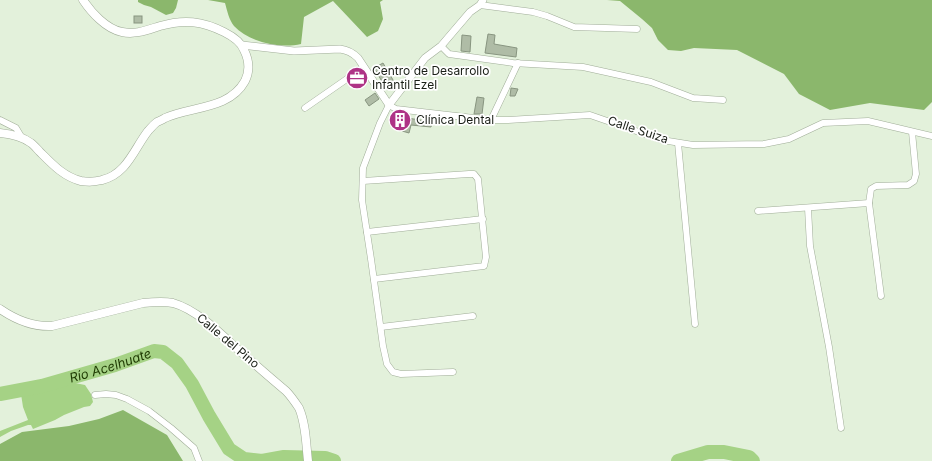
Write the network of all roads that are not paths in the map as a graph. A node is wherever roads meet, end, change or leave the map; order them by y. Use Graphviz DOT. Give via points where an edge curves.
graph roads {
  1 [pos="83,0"];
  2 [pos="481,2"];
  3 [pos="637,28"];
  4 [pos="242,45"];
  5 [pos="441,46"];
  6 [pos="518,63"];
  7 [pos="364,67"];
  8 [pos="723,100"];
  9 [pos="389,105"];
  10 [pos="306,108"];
  11 [pos="0,120"];
  12 [pos="492,120"];
  13 [pos="912,132"];
  14 [pos="0,133"];
  15 [pos="932,136"];
  16 [pos="22,138"];
  17 [pos="678,143"];
  18 [pos="363,181"];
  19 [pos="869,203"];
  20 [pos="808,208"];
  21 [pos="758,211"];
  22 [pos="483,219"];
  23 [pos="367,232"];
  24 [pos="374,279"];
  25 [pos="881,296"];
  26 [pos="0,309"];
  27 [pos="473,316"];
  28 [pos="695,324"];
  29 [pos="381,327"];
  30 [pos="453,372"];
  31 [pos="95,395"];
  32 [pos="841,428"];
  33 [pos="199,461"];
  34 [pos="308,461"];
  1 -- 4 [label="main road" via="97,18 121,32 141,32 174,23 198,23 216,28"];
  2 -- 3 [label="street" via="533,12 574,27"];
  2 -- 5 [label="street"];
  4 -- 7 [label="street" via="294,51 340,48 353,53"];
  4 -- 16 [label="main road" via="248,58 248,74 235,93 220,103 173,114 157,122 125,166 108,179 90,182 71,178"];
  5 -- 6 [label="street" via="449,54"];
  5 -- 9 [label="street" via="425,58"];
  6 -- 8 [label="street" via="582,67 651,82 693,98"];
  6 -- 12 [label="street"];
  7 -- 9 [label="street"];
  7 -- 10 [label="street"];
  9 -- 12 [label="street, Calle Suiza" via="396,109"];
  9 -- 18 [label="street" via="364,168"];
  11 -- 16 [label="street" via="16,128"];
  12 -- 17 [label="street, Calle Suiza" via="590,115"];
  13 -- 15 [label="street, Calle Suiza"];
  13 -- 17 [label="street, Calle Suiza" via="868,121 823,123 790,139 764,144"];
  13 -- 19 [label="street" via="916,174 914,181 908,185 876,186 871,189"];
  14 -- 16 [label="main road"];
  17 -- 28 [label="street"];
  18 -- 22 [label="street" via="474,174 478,179"];
  18 -- 23 [label="street" via="362,200"];
  19 -- 20 [label="street"];
  19 -- 25 [label="street"];
  20 -- 21 [label="street"];
  20 -- 32 [label="street" via="810,246"];
  22 -- 23 [label="street"];
  22 -- 24 [label="street" via="486,257 484,266"];
  23 -- 24 [label="street"];
  24 -- 29 [label="street"];
  26 -- 34 [label="main road, Calle del Pino" via="22,322 43,326 52,326 143,303 175,304 193,312 211,325 293,399 299,409 305,432"];
  27 -- 29 [label="street"];
  29 -- 30 [label="street" via="387,364 393,372"];
  31 -- 33 [label="street" via="116,395 149,411 194,448"];
}
